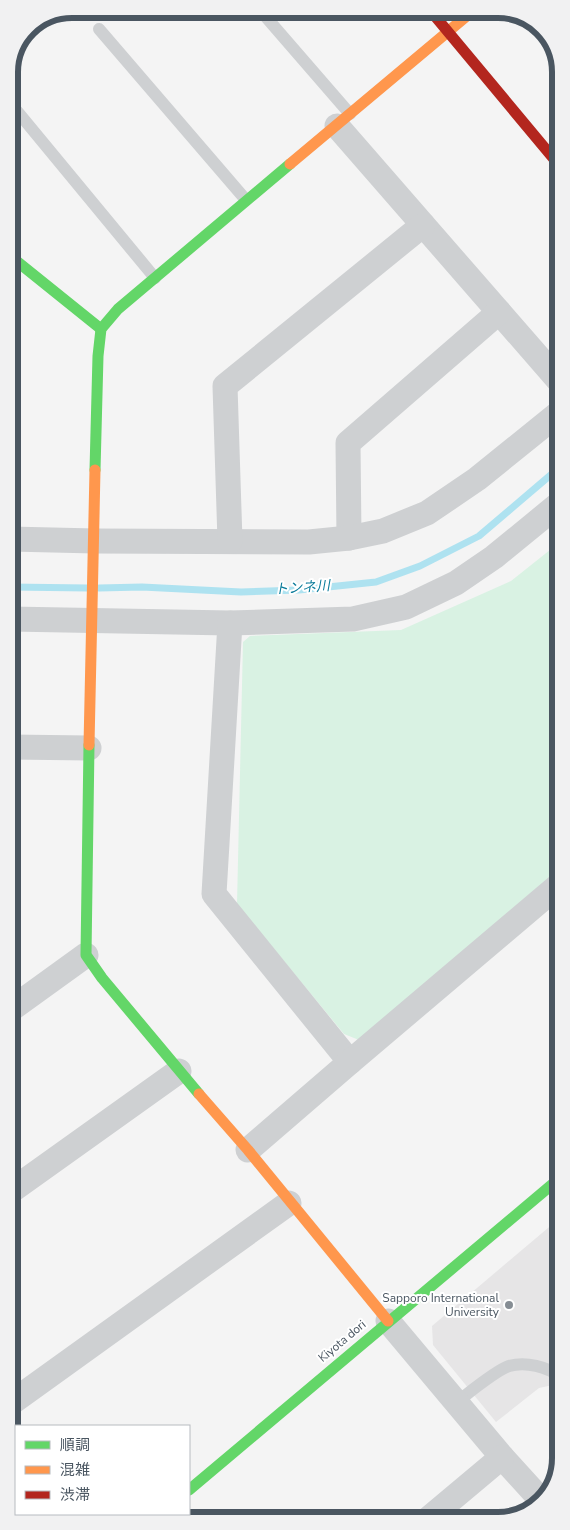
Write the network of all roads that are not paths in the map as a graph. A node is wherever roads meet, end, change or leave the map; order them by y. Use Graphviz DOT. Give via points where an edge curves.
graph roads {
  1 [pos="266,18"];
  2 [pos="437,18"];
  3 [pos="463,18"];
  4 [pos="99,29"];
  5 [pos="448,31"];
  6 [pos="18,112"];
  7 [pos="343,120"];
  8 [pos="552,156"];
  9 [pos="246,200"];
  10 [pos="423,225"];
  11 [pos="18,262"];
  12 [pos="155,278"];
  13 [pos="499,312"];
  14 [pos="101,328"];
  15 [pos="552,373"];
  16 [pos="552,418"];
  17 [pos="552,510"];
  18 [pos="349,538"];
  19 [pos="18,540"];
  20 [pos="230,541"];
  21 [pos="94,553"];
  22 [pos="93,612"];
  23 [pos="18,618"];
  24 [pos="230,623"];
  25 [pos="18,747"];
  26 [pos="89,748"];
  27 [pos="552,891"];
  28 [pos="86,955"];
  29 [pos="18,1004"];
  30 [pos="350,1062"];
  31 [pos="179,1071"];
  32 [pos="248,1150"];
  33 [pos="552,1184"];
  34 [pos="18,1185"];
  35 [pos="289,1202"];
  36 [pos="388,1321"];
  37 [pos="552,1372"];
  38 [pos="18,1397"];
  39 [pos="457,1402"];
  40 [pos="502,1457"];
  41 [pos="190,1489"];
  42 [pos="538,1496"];
  43 [pos="437,1512"];
  1 -- 7 [label="lane"];
  2 -- 5 [label="street"];
  3 -- 5 [label="street"];
  4 -- 9 [label="lane"];
  5 -- 7 [label="street"];
  5 -- 8 [label="street"];
  6 -- 12 [label="lane"];
  7 -- 9 [label="street"];
  7 -- 10 [label="street"];
  9 -- 12 [label="street"];
  10 -- 13 [label="street"];
  10 -- 20 [label="street" via="225,386"];
  11 -- 14 [label="street"];
  12 -- 14 [label="street"];
  13 -- 15 [label="street"];
  13 -- 18 [label="street" via="348,443"];
  14 -- 21 [label="street"];
  16 -- 18 [label="street" via="477,479 427,513 383,532"];
  17 -- 24 [label="street" via="464,578 406,607 353,619"];
  18 -- 20 [label="street" via="309,542"];
  19 -- 21 [label="street"];
  20 -- 21 [label="street"];
  21 -- 22 [label="street"];
  22 -- 23 [label="street"];
  22 -- 24 [label="street"];
  22 -- 26 [label="street"];
  24 -- 30 [label="street" via="214,894"];
  25 -- 26 [label="street"];
  26 -- 28 [label="street"];
  27 -- 30 [label="street"];
  28 -- 29 [label="street"];
  28 -- 31 [label="street"];
  30 -- 32 [label="street"];
  31 -- 32 [label="street"];
  31 -- 34 [label="street"];
  32 -- 35 [label="street"];
  33 -- 36 [label="street, Kiyota dori"];
  35 -- 36 [label="street"];
  35 -- 38 [label="street"];
  36 -- 39 [label="street"];
  36 -- 41 [label="street, Kiyota dori"];
  37 -- 39 [label="lane" via="536,1365 510,1366"];
  39 -- 40 [label="street"];
  40 -- 42 [label="street"];
  40 -- 43 [label="street"];
}
